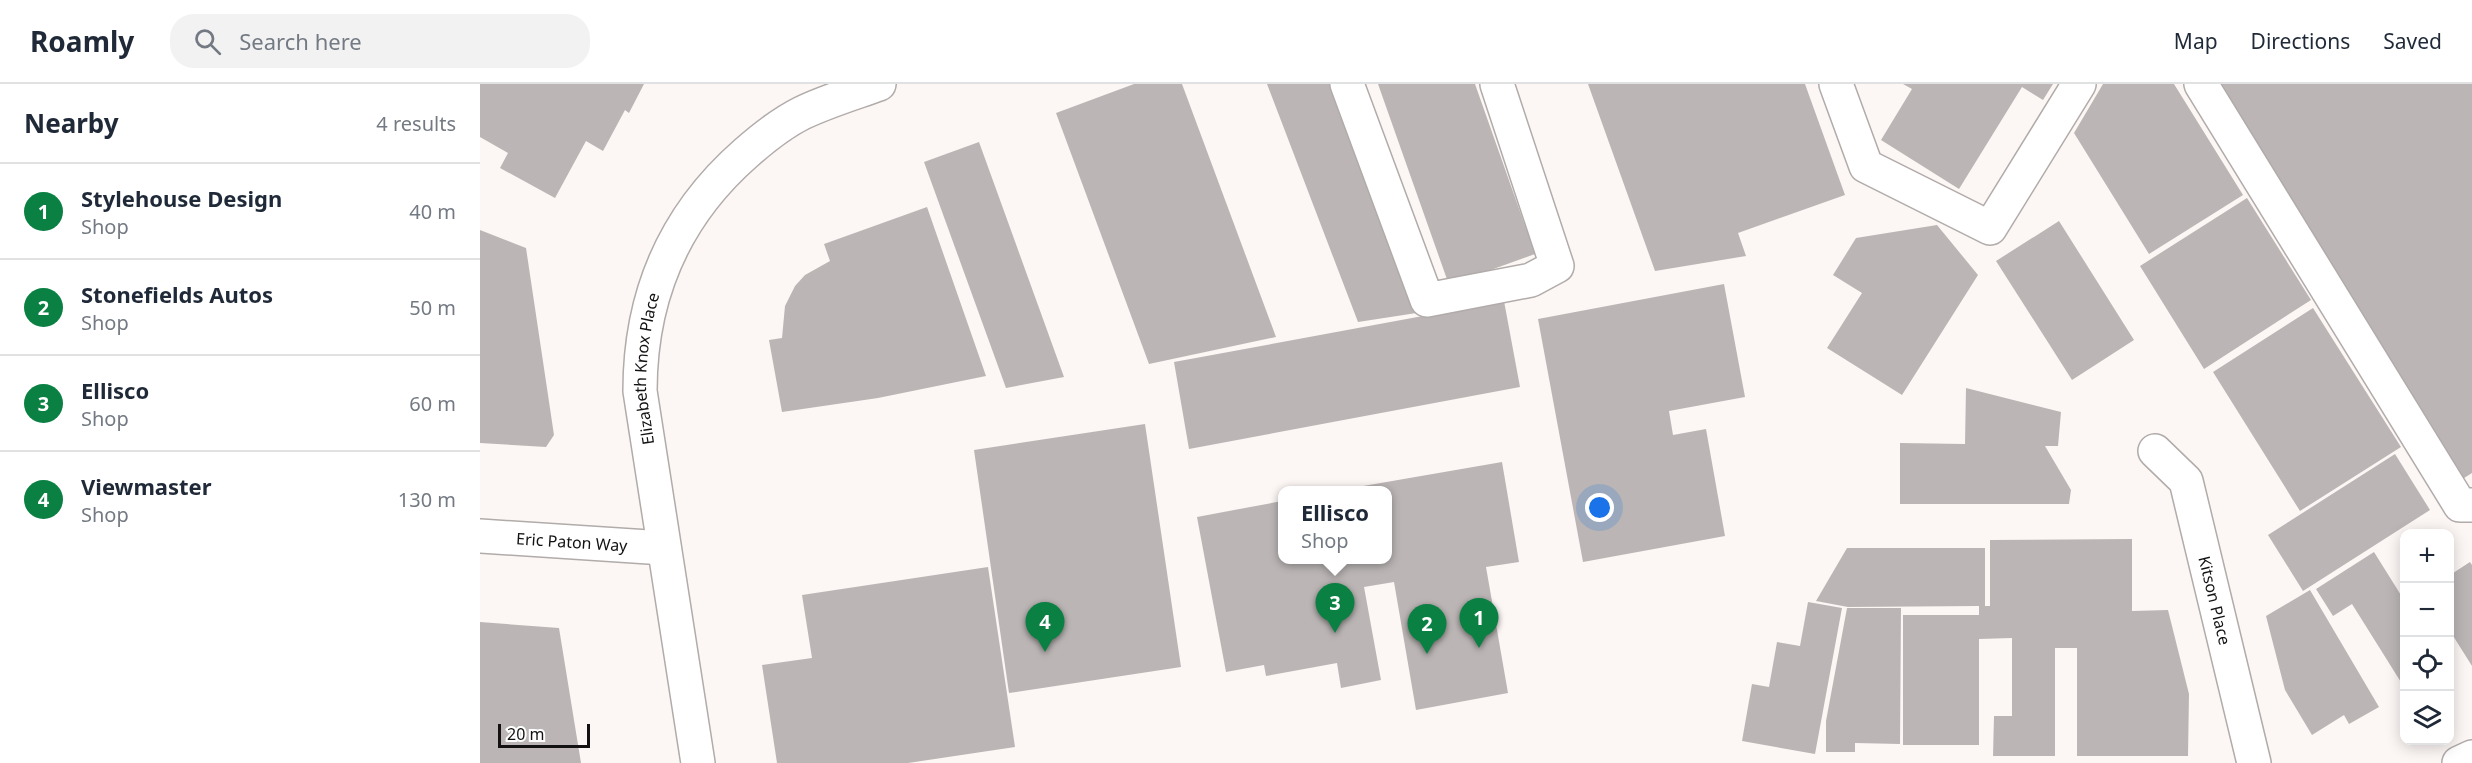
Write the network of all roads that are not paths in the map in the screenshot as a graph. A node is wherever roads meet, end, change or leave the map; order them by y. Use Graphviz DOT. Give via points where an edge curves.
graph roads {
  1 [pos="879,84"];
  2 [pos="1347,84"];
  3 [pos="1497,84"];
  4 [pos="1836,84"];
  5 [pos="2079,84"];
  6 [pos="2201,84"];
  7 [pos="833,92"];
  8 [pos="2155,451"];
  9 [pos="2472,505"];
  10 [pos="480,537"];
  11 [pos="664,548"];
  12 [pos="2472,757"];
  13 [pos="698,763"];
  14 [pos="2254,763"];
  15 [pos="2459,763"];
  1 -- 7 [label="street, Elizabeth Knox Place"];
  2 -- 3 [label="street" via="1427,300 1531,280 1557,266"];
  4 -- 5 [label="street" via="1866,166 1990,228"];
  6 -- 9 [label="street" via="2460,505"];
  7 -- 11 [label="street, Elizabeth Knox Place" via="765,137 700,200 679,234 649,304 640,391"];
  8 -- 14 [label="street, Kitson Place" via="2186,481"];
  10 -- 11 [label="street, Eric Paton Way"];
  11 -- 13 [label="street, Elizabeth Knox Place"];
  12 -- 15 [label="street"];
}
